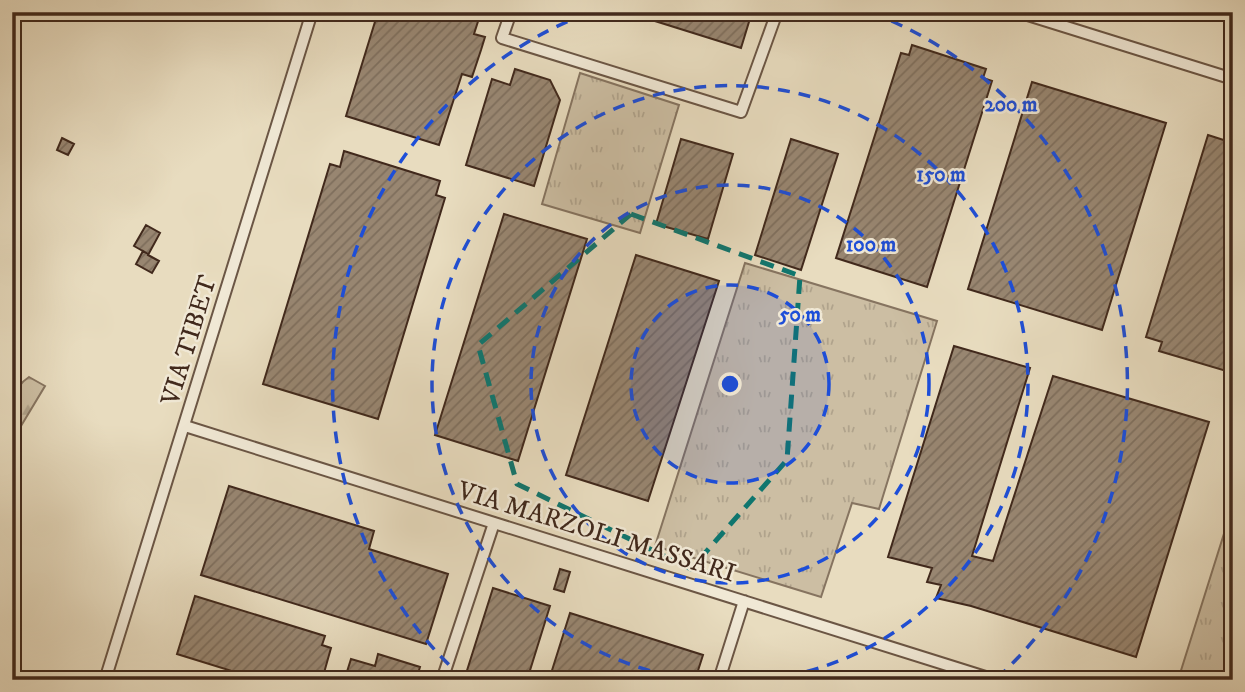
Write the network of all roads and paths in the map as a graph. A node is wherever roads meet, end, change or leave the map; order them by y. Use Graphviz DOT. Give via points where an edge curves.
graph roads {
  1 [pos="312,12"];
  2 [pos="511,12"];
  3 [pos="777,12"];
  4 [pos="1018,12"];
  5 [pos="1233,79"];
  6 [pos="185,426"];
  7 [pos="494,523"];
  8 [pos="744,601"];
  9 [pos="105,680"];
  10 [pos="442,680"];
  11 [pos="719,680"];
  12 [pos="995,680"];
  1 -- 6 [label="street, VIA TIBET"];
  2 -- 3 [label="street" via="502,38 741,112"];
  4 -- 5 [label="street"];
  6 -- 7 [label="street, VIA MARZOLI MASSARI"];
  6 -- 9 [label="street, VIA TIBET"];
  7 -- 8 [label="street, VIA MARZOLI MASSARI"];
  7 -- 10 [label="street"];
  8 -- 11 [label="street"];
  8 -- 12 [label="street, VIA MARZOLI MASSARI"];
}
